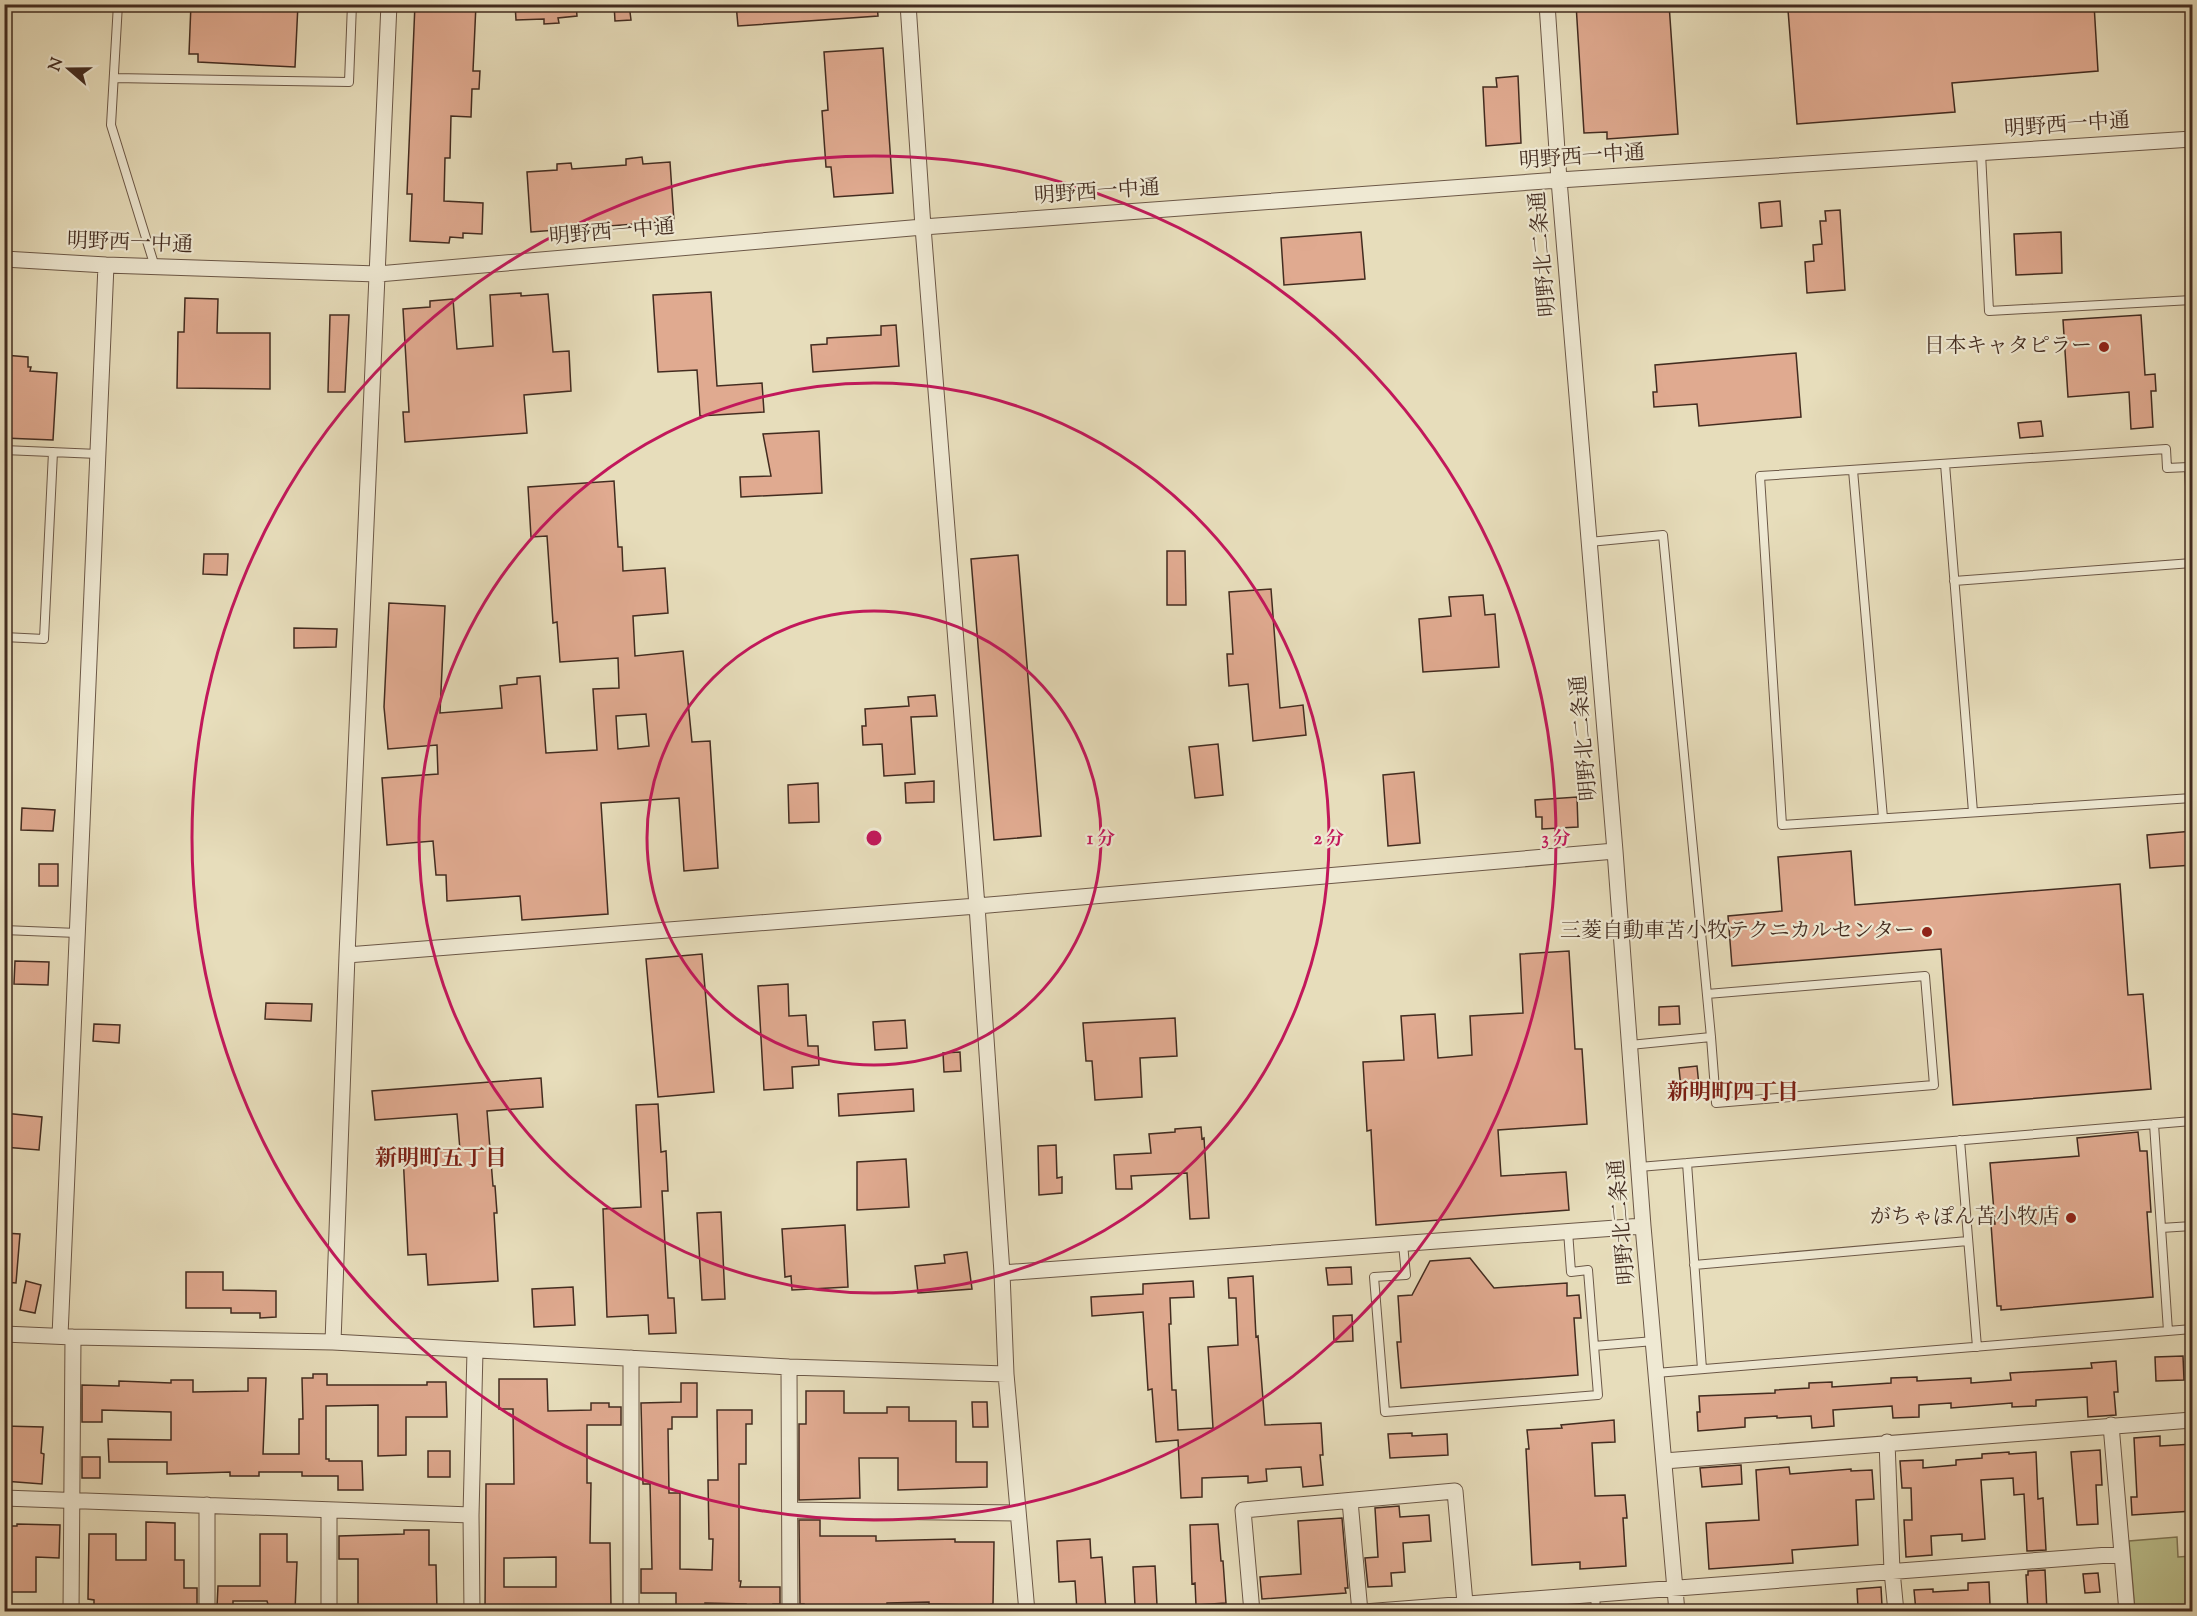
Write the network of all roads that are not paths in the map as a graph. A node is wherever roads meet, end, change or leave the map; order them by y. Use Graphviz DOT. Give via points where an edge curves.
graph roads {
  1 [pos="118,4"];
  2 [pos="352,4"];
  3 [pos="389,4"];
  4 [pos="908,4"];
  5 [pos="1547,4"];
  6 [pos="114,78"];
  7 [pos="2193,139"];
  8 [pos="1981,153"];
  9 [pos="1559,180"];
  10 [pos="923,227"];
  11 [pos="4,259"];
  12 [pos="106,265"];
  13 [pos="155,267"];
  14 [pos="378,274"];
  15 [pos="2193,300"];
  16 [pos="4,450"];
  17 [pos="53,452"];
  18 [pos="98,454"];
  19 [pos="1945,464"];
  20 [pos="1853,470"];
  21 [pos="2193,525"];
  22 [pos="1589,542"];
  23 [pos="2193,563"];
  24 [pos="1954,581"];
  25 [pos="4,637"];
  26 [pos="2193,798"];
  27 [pos="1973,812"];
  28 [pos="1883,818"];
  29 [pos="1615,851"];
  30 [pos="977,906"];
  31 [pos="4,930"];
  32 [pos="77,933"];
  33 [pos="347,955"];
  34 [pos="1707,994"];
  35 [pos="1711,1037"];
  36 [pos="1630,1045"];
  37 [pos="2193,1121"];
  38 [pos="2154,1124"];
  39 [pos="1960,1140"];
  40 [pos="1687,1163"];
  41 [pos="1639,1167"];
  42 [pos="1643,1226"];
  43 [pos="2193,1226"];
  44 [pos="2161,1228"];
  45 [pos="1568,1232"];
  46 [pos="1968,1241"];
  47 [pos="1404,1244"];
  48 [pos="1694,1265"];
  49 [pos="1002,1273"];
  50 [pos="2193,1329"];
  51 [pos="2168,1331"];
  52 [pos="4,1334"];
  53 [pos="66,1337"];
  54 [pos="1654,1341"];
  55 [pos="333,1342"];
  56 [pos="1594,1346"];
  57 [pos="1977,1347"];
  58 [pos="475,1351"];
  59 [pos="631,1358"];
  60 [pos="789,1366"];
  61 [pos="1702,1369"];
  62 [pos="1656,1373"];
  63 [pos="1006,1374"];
  64 [pos="2193,1420"];
  65 [pos="2111,1425"];
  66 [pos="1887,1442"];
  67 [pos="1664,1461"];
  68 [pos="4,1498"];
  69 [pos="72,1501"];
  70 [pos="1350,1501"];
  71 [pos="207,1505"];
  72 [pos="329,1510"];
  73 [pos="790,1510"];
  74 [pos="1017,1513"];
  75 [pos="471,1515"];
  76 [pos="2122,1554"];
  77 [pos="1892,1571"];
  78 [pos="1675,1587"];
  79 [pos="1595,1593"];
  80 [pos="1465,1603"];
  81 [pos="1517,1605"];
  82 [pos="1438,1608"];
  83 [pos="71,1611"];
  84 [pos="207,1611"];
  85 [pos="329,1611"];
  86 [pos="472,1611"];
  87 [pos="631,1611"];
  88 [pos="790,1611"];
  89 [pos="1027,1611"];
  90 [pos="1252,1611"];
  91 [pos="1362,1611"];
  92 [pos="1384,1611"];
  93 [pos="1596,1611"];
  94 [pos="1677,1611"];
  95 [pos="1896,1611"];
  96 [pos="2127,1611"];
  1 -- 6 [label="lane"];
  2 -- 6 [label="lane" via="349,82"];
  3 -- 14 [label="street"];
  4 -- 10 [label="street"];
  5 -- 9 [label="street, 明野北二条通"];
  6 -- 13 [label="lane" via="111,125"];
  7 -- 8 [label="street, 明野西一中通"];
  8 -- 9 [label="street, 明野西一中通"];
  8 -- 15 [label="lane" via="1989,311"];
  9 -- 10 [label="street, 明野西一中通"];
  9 -- 22 [label="street, 明野北二条通"];
  10 -- 14 [label="street, 明野西一中通"];
  10 -- 30 [label="street"];
  11 -- 12 [label="street, 明野西一中通"];
  12 -- 13 [label="street, 明野西一中通"];
  12 -- 18 [label="street"];
  13 -- 14 [label="street, 明野西一中通"];
  14 -- 33 [label="street"];
  16 -- 17 [label="lane"];
  17 -- 18 [label="lane"];
  17 -- 25 [label="lane" via="44,639"];
  18 -- 32 [label="street"];
  19 -- 20 [label="lane"];
  19 -- 21 [label="lane" via="2166,449 2167,468 2189,467"];
  19 -- 24 [label="lane"];
  20 -- 28 [label="lane"];
  20 -- 28 [label="lane" via="1760,476 1782,825"];
  22 -- 29 [label="street, 明野北二条通"];
  22 -- 34 [label="lane" via="1663,535"];
  23 -- 24 [label="lane"];
  24 -- 27 [label="lane"];
  26 -- 27 [label="lane"];
  27 -- 28 [label="lane"];
  29 -- 30 [label="street"];
  29 -- 36 [label="street, 明野北二条通"];
  30 -- 33 [label="street"];
  30 -- 49 [label="street"];
  31 -- 32 [label="lane"];
  32 -- 53 [label="street"];
  33 -- 55 [label="street"];
  34 -- 35 [label="lane"];
  34 -- 35 [label="lane" via="1925,976 1934,1085 1716,1103"];
  35 -- 36 [label="lane"];
  36 -- 41 [label="street, 明野北二条通"];
  37 -- 38 [label="lane"];
  38 -- 39 [label="lane"];
  38 -- 44 [label="lane"];
  39 -- 40 [label="lane"];
  39 -- 46 [label="lane"];
  40 -- 41 [label="lane"];
  40 -- 48 [label="lane"];
  41 -- 42 [label="street, 明野北二条通"];
  42 -- 45 [label="street"];
  42 -- 54 [label="street, 明野北二条通"];
  43 -- 44 [label="lane"];
  44 -- 51 [label="lane"];
  45 -- 47 [label="street"];
  45 -- 56 [label="lane" via="1571,1272 1588,1270"];
  46 -- 48 [label="lane"];
  46 -- 57 [label="lane"];
  47 -- 49 [label="street"];
  47 -- 56 [label="lane" via="1406,1275 1374,1277 1385,1412 1598,1395"];
  48 -- 61 [label="lane"];
  49 -- 63 [label="street"];
  50 -- 51 [label="lane"];
  51 -- 57 [label="lane"];
  52 -- 53 [label="street"];
  53 -- 55 [label="street"];
  53 -- 69 [label="street"];
  54 -- 56 [label="lane"];
  54 -- 62 [label="street, 明野北二条通"];
  55 -- 58 [label="street"];
  57 -- 61 [label="lane"];
  58 -- 59 [label="street"];
  58 -- 75 [label="street"];
  59 -- 60 [label="street"];
  59 -- 87 [label="street"];
  60 -- 63 [label="street"];
  60 -- 73 [label="street"];
  61 -- 62 [label="lane"];
  62 -- 67 [label="street, 明野北二条通"];
  63 -- 74 [label="street"];
  64 -- 65 [label="street"];
  65 -- 66 [label="street"];
  65 -- 76 [label="street"];
  66 -- 67 [label="street"];
  66 -- 77 [label="street"];
  67 -- 78 [label="street, 明野北二条通"];
  68 -- 69 [label="street"];
  69 -- 71 [label="street"];
  69 -- 83 [label="street"];
  70 -- 80 [label="street" via="1455,1491"];
  70 -- 90 [label="street" via="1243,1510"];
  70 -- 91 [label="street"];
  71 -- 72 [label="street"];
  71 -- 84 [label="street"];
  72 -- 75 [label="street"];
  72 -- 85 [label="street"];
  73 -- 74 [label="street"];
  73 -- 88 [label="street"];
  74 -- 89 [label="street"];
  75 -- 86 [label="street"];
  76 -- 77 [label="street"];
  76 -- 96 [label="street"];
  77 -- 78 [label="street"];
  77 -- 95 [label="street"];
  78 -- 79 [label="street"];
  78 -- 94 [label="street, 明野北二条通"];
  79 -- 81 [label="street"];
  79 -- 93 [label="lane"];
  80 -- 81 [label="street"];
  80 -- 82 [label="street"];
  82 -- 92 [label="street"];
  91 -- 92 [label="street"];
}
